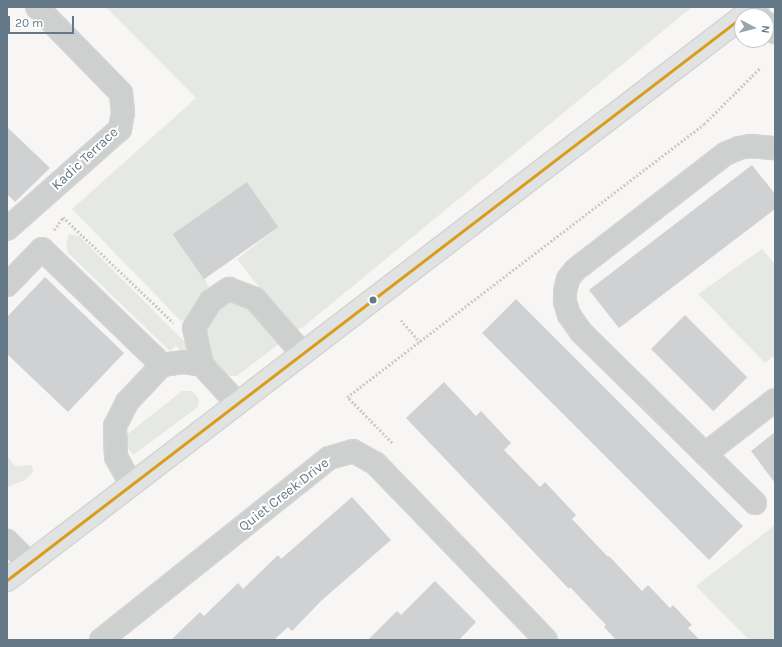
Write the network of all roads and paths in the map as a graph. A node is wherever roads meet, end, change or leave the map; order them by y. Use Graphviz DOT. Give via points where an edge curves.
graph roads {
  1 [pos="37,7"];
  2 [pos="734,29"];
  3 [pos="760,68"];
  4 [pos="775,148"];
  5 [pos="62,217"];
  6 [pos="7,229"];
  7 [pos="7,285"];
  8 [pos="401,320"];
  9 [pos="194,328"];
  10 [pos="420,342"];
  11 [pos="302,352"];
  12 [pos="162,365"];
  13 [pos="202,365"];
  14 [pos="775,400"];
  15 [pos="237,403"];
  16 [pos="392,443"];
  17 [pos="705,454"];
  18 [pos="131,484"];
  19 [pos="755,504"];
  20 [pos="7,541"];
  21 [pos="29,563"];
  22 [pos="7,580"];
  23 [pos="101,640"];
  24 [pos="544,640"];
  1 -- 6 [label="street, Kadic Terrace" via="121,93 120,129"];
  2 -- 11 [label="main road"];
  3 -- 10 [label="path" via="704,124"];
  4 -- 17 [label="street" via="750,146 726,154 575,270 566,286 565,302 569,315 581,332"];
  5 -- 9 [label="path" via="178,326"];
  7 -- 12 [label="street" via="42,249"];
  8 -- 10 [label="path"];
  9 -- 11 [label="street" via="211,301 229,289 255,299"];
  9 -- 13 [label="street"];
  10 -- 16 [label="path" via="347,397"];
  11 -- 15 [label="main road"];
  12 -- 13 [label="street" via="183,362"];
  12 -- 18 [label="street" via="127,402 115,426 116,457"];
  13 -- 15 [label="street"];
  14 -- 17 [label="street"];
  15 -- 18 [label="main road"];
  17 -- 19 [label="street"];
  18 -- 21 [label="main road"];
  20 -- 21 [label="street"];
  21 -- 22 [label="main road"];
  23 -- 24 [label="street, Quiet Creek Drive" via="329,458 353,451 375,463"];
}
